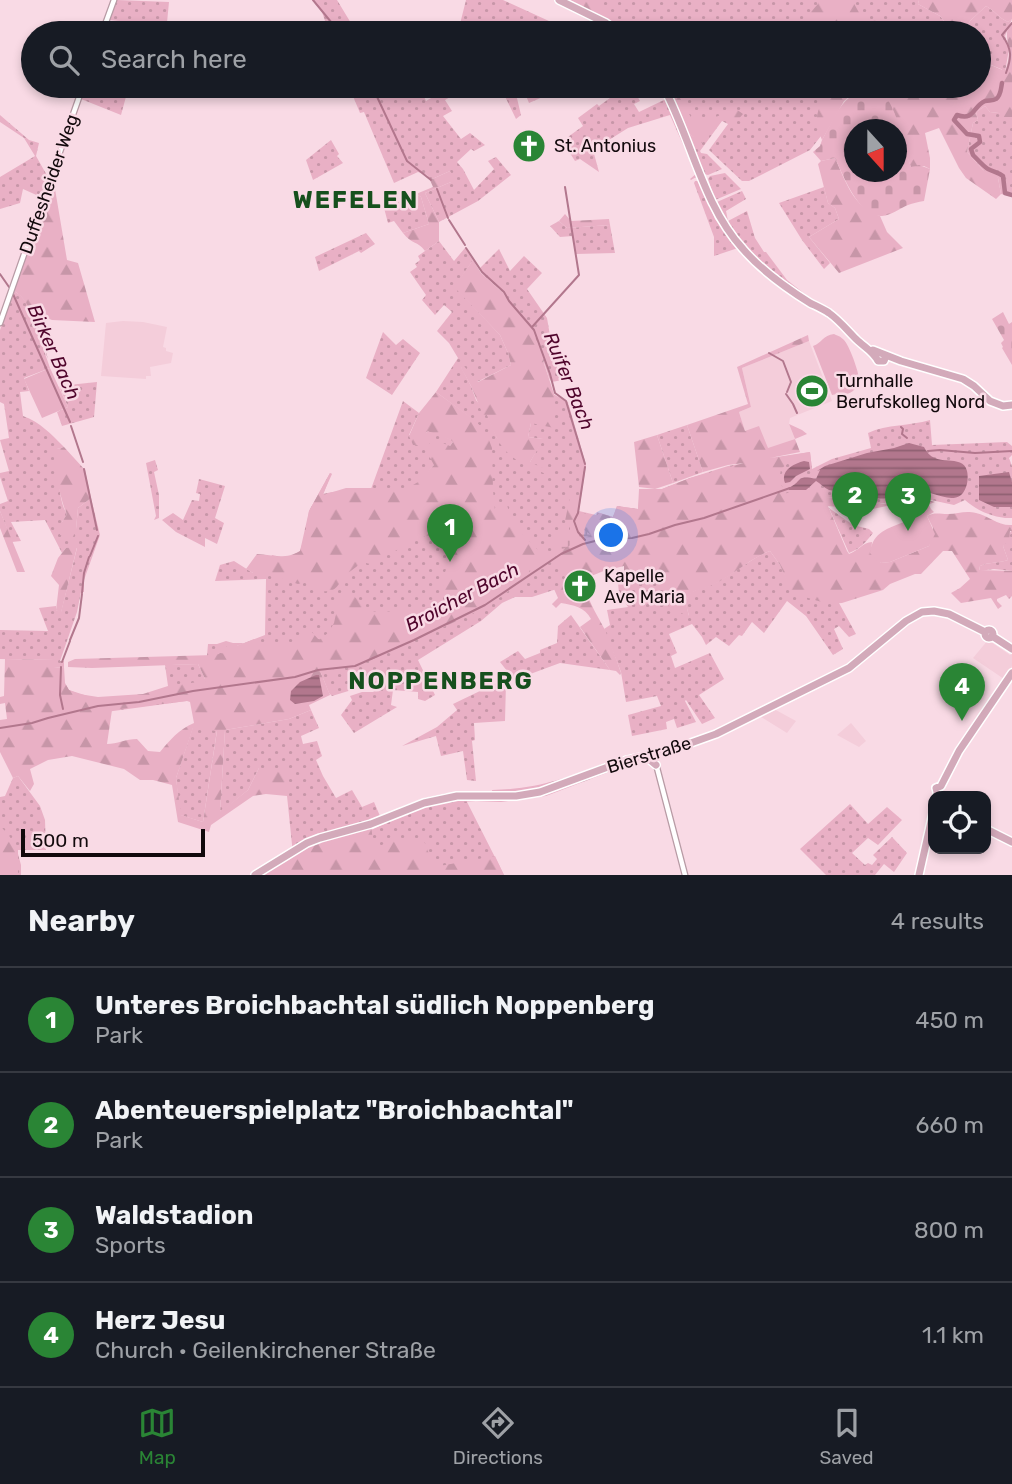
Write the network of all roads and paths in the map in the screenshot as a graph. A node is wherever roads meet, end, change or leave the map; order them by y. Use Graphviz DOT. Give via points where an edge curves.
graph roads {
  1 [pos="114,0"];
  2 [pos="559,0"];
  3 [pos="106,21"];
  4 [pos="602,21"];
  5 [pos="79,98"];
  6 [pos="670,98"];
  7 [pos="0,323"];
  8 [pos="1012,405"];
  9 [pos="1012,649"];
  10 [pos="1012,673"];
  11 [pos="654,753"];
  12 [pos="639,757"];
  13 [pos="656,765"];
  14 [pos="942,791"];
  15 [pos="991,832"];
  16 [pos="928,835"];
  17 [pos="1012,842"];
  18 [pos="255,875"];
  19 [pos="685,875"];
  20 [pos="919,875"];
  1 -- 3 [label="street"];
  2 -- 4 [label="main road"];
  5 -- 7 [label="street, Duffesheider Weg"];
  6 -- 8 [label="main road" via="713,204 750,257 832,316 866,347 882,356 963,379 990,401"];
  9 -- 11 [label="main road, Bierstraße" via="942,612 926,611 904,622 834,676 729,728"];
  10 -- 14 [label="main road" via="959,751"];
  11 -- 12 [label="main road, Bierstraße"];
  11 -- 13 [label="street"];
  12 -- 13 [label="main road"];
  12 -- 18 [label="main road, Bierstraße" via="528,794 435,800 320,838"];
  13 -- 19 [label="street"];
  15 -- 17 [label="main road"];
  16 -- 20 [label="main road"];
}
